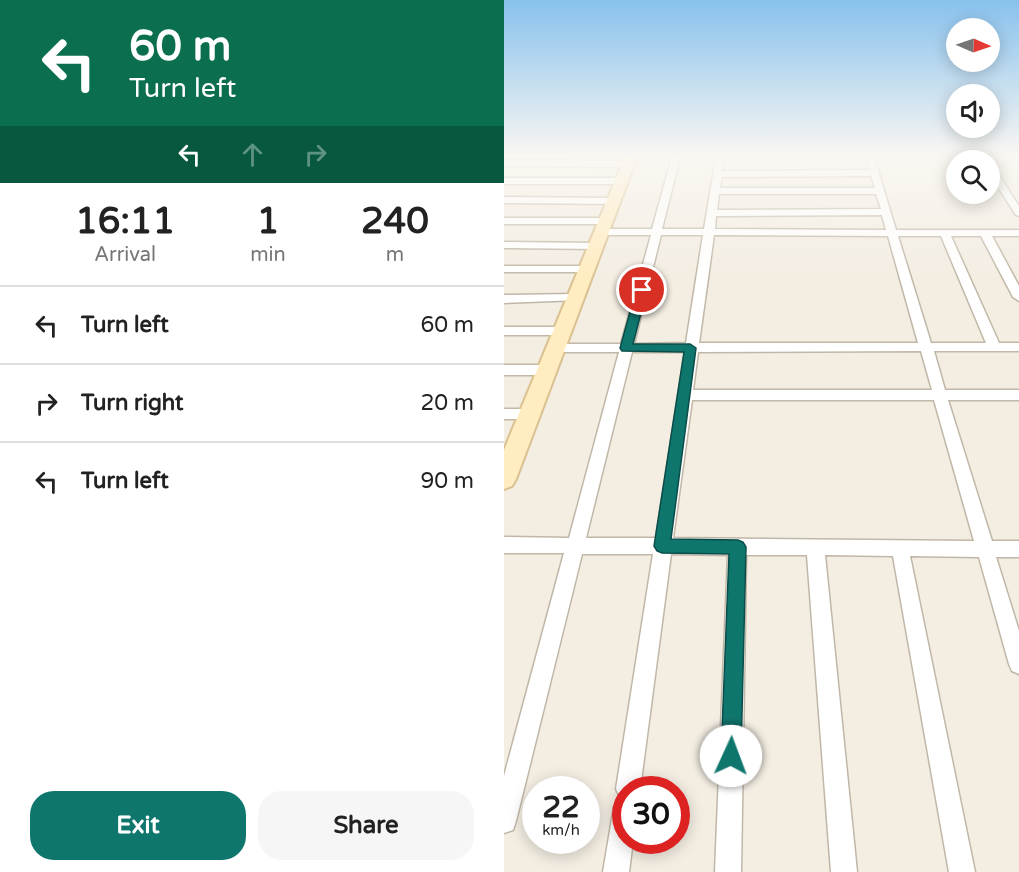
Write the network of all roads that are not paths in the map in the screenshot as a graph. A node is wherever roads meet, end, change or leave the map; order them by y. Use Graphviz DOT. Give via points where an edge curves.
graph roads {
  1 [pos="615,198"];
  2 [pos="666,198"];
  3 [pos="714,198"];
  4 [pos="882,198"];
  5 [pos="1009,198"];
  6 [pos="504,200"];
  7 [pos="518,200"];
  8 [pos="614,201"];
  9 [pos="886,212"];
  10 [pos="711,213"];
  11 [pos="1019,213"];
  12 [pos="504,222"];
  13 [pos="657,232"];
  14 [pos="708,232"];
  15 [pos="601,233"];
  16 [pos="892,233"];
  17 [pos="945,233"];
  18 [pos="985,233"];
  19 [pos="1019,233"];
  20 [pos="504,245"];
  21 [pos="504,269"];
  22 [pos="587,269"];
  23 [pos="1019,297"];
  24 [pos="575,298"];
  25 [pos="504,299"];
  26 [pos="504,331"];
  27 [pos="562,331"];
  28 [pos="924,347"];
  29 [pos="994,347"];
  30 [pos="1019,347"];
  31 [pos="556,348"];
  32 [pos="626,348"];
  33 [pos="690,348"];
  34 [pos="504,370"];
  35 [pos="547,370"];
  36 [pos="684,395"];
  37 [pos="939,395"];
  38 [pos="1019,395"];
  39 [pos="504,414"];
  40 [pos="530,414"];
  41 [pos="506,468"];
  42 [pos="504,545"];
  43 [pos="577,545"];
  44 [pos="662,546"];
  45 [pos="738,547"];
  46 [pos="814,547"];
  47 [pos="900,548"];
  48 [pos="985,549"];
  49 [pos="1019,549"];
  50 [pos="1019,664"];
  51 [pos="630,776"];
  52 [pos="504,821"];
  53 [pos="619,854"];
  54 [pos="616,872"];
  55 [pos="728,872"];
  56 [pos="844,872"];
  57 [pos="962,872"];
  1 -- 8 [label="street"];
  2 -- 13 [label="street"];
  3 -- 10 [label="street"];
  4 -- 9 [label="street"];
  5 -- 11 [label="street"];
  6 -- 7 [label="street"];
  7 -- 8 [label="street"];
  7 -- 12 [label="street"];
  8 -- 15 [label="street"];
  9 -- 10 [label="street"];
  9 -- 16 [label="street"];
  10 -- 14 [label="street"];
  12 -- 15 [label="street"];
  13 -- 14 [label="street"];
  13 -- 15 [label="street"];
  13 -- 32 [label="street"];
  14 -- 16 [label="street"];
  14 -- 33 [label="street"];
  15 -- 20 [label="street"];
  15 -- 22 [label="street"];
  16 -- 17 [label="street"];
  16 -- 28 [label="street"];
  17 -- 18 [label="street"];
  17 -- 29 [label="street"];
  18 -- 19 [label="street"];
  18 -- 23 [label="street"];
  21 -- 22 [label="street"];
  22 -- 24 [label="street"];
  24 -- 25 [label="street"];
  24 -- 27 [label="street"];
  26 -- 27 [label="street"];
  27 -- 31 [label="street"];
  28 -- 29 [label="street"];
  28 -- 33 [label="street"];
  28 -- 37 [label="street"];
  29 -- 30 [label="street"];
  31 -- 32 [label="street"];
  31 -- 35 [label="street"];
  32 -- 33 [label="street"];
  32 -- 43 [label="street"];
  33 -- 36 [label="street"];
  34 -- 35 [label="street"];
  35 -- 40 [label="street"];
  36 -- 37 [label="street"];
  36 -- 44 [label="street"];
  37 -- 38 [label="street"];
  37 -- 48 [label="street"];
  39 -- 40 [label="street"];
  40 -- 41 [label="street"];
  42 -- 43 [label="street"];
  43 -- 44 [label="street"];
  43 -- 52 [label="street"];
  44 -- 45 [label="street"];
  44 -- 51 [label="street"];
  45 -- 46 [label="street"];
  45 -- 55 [label="street"];
  46 -- 47 [label="street"];
  46 -- 56 [label="street"];
  47 -- 48 [label="street"];
  47 -- 57 [label="street"];
  48 -- 49 [label="street"];
  48 -- 50 [label="street"];
  53 -- 54 [label="street"];
}
